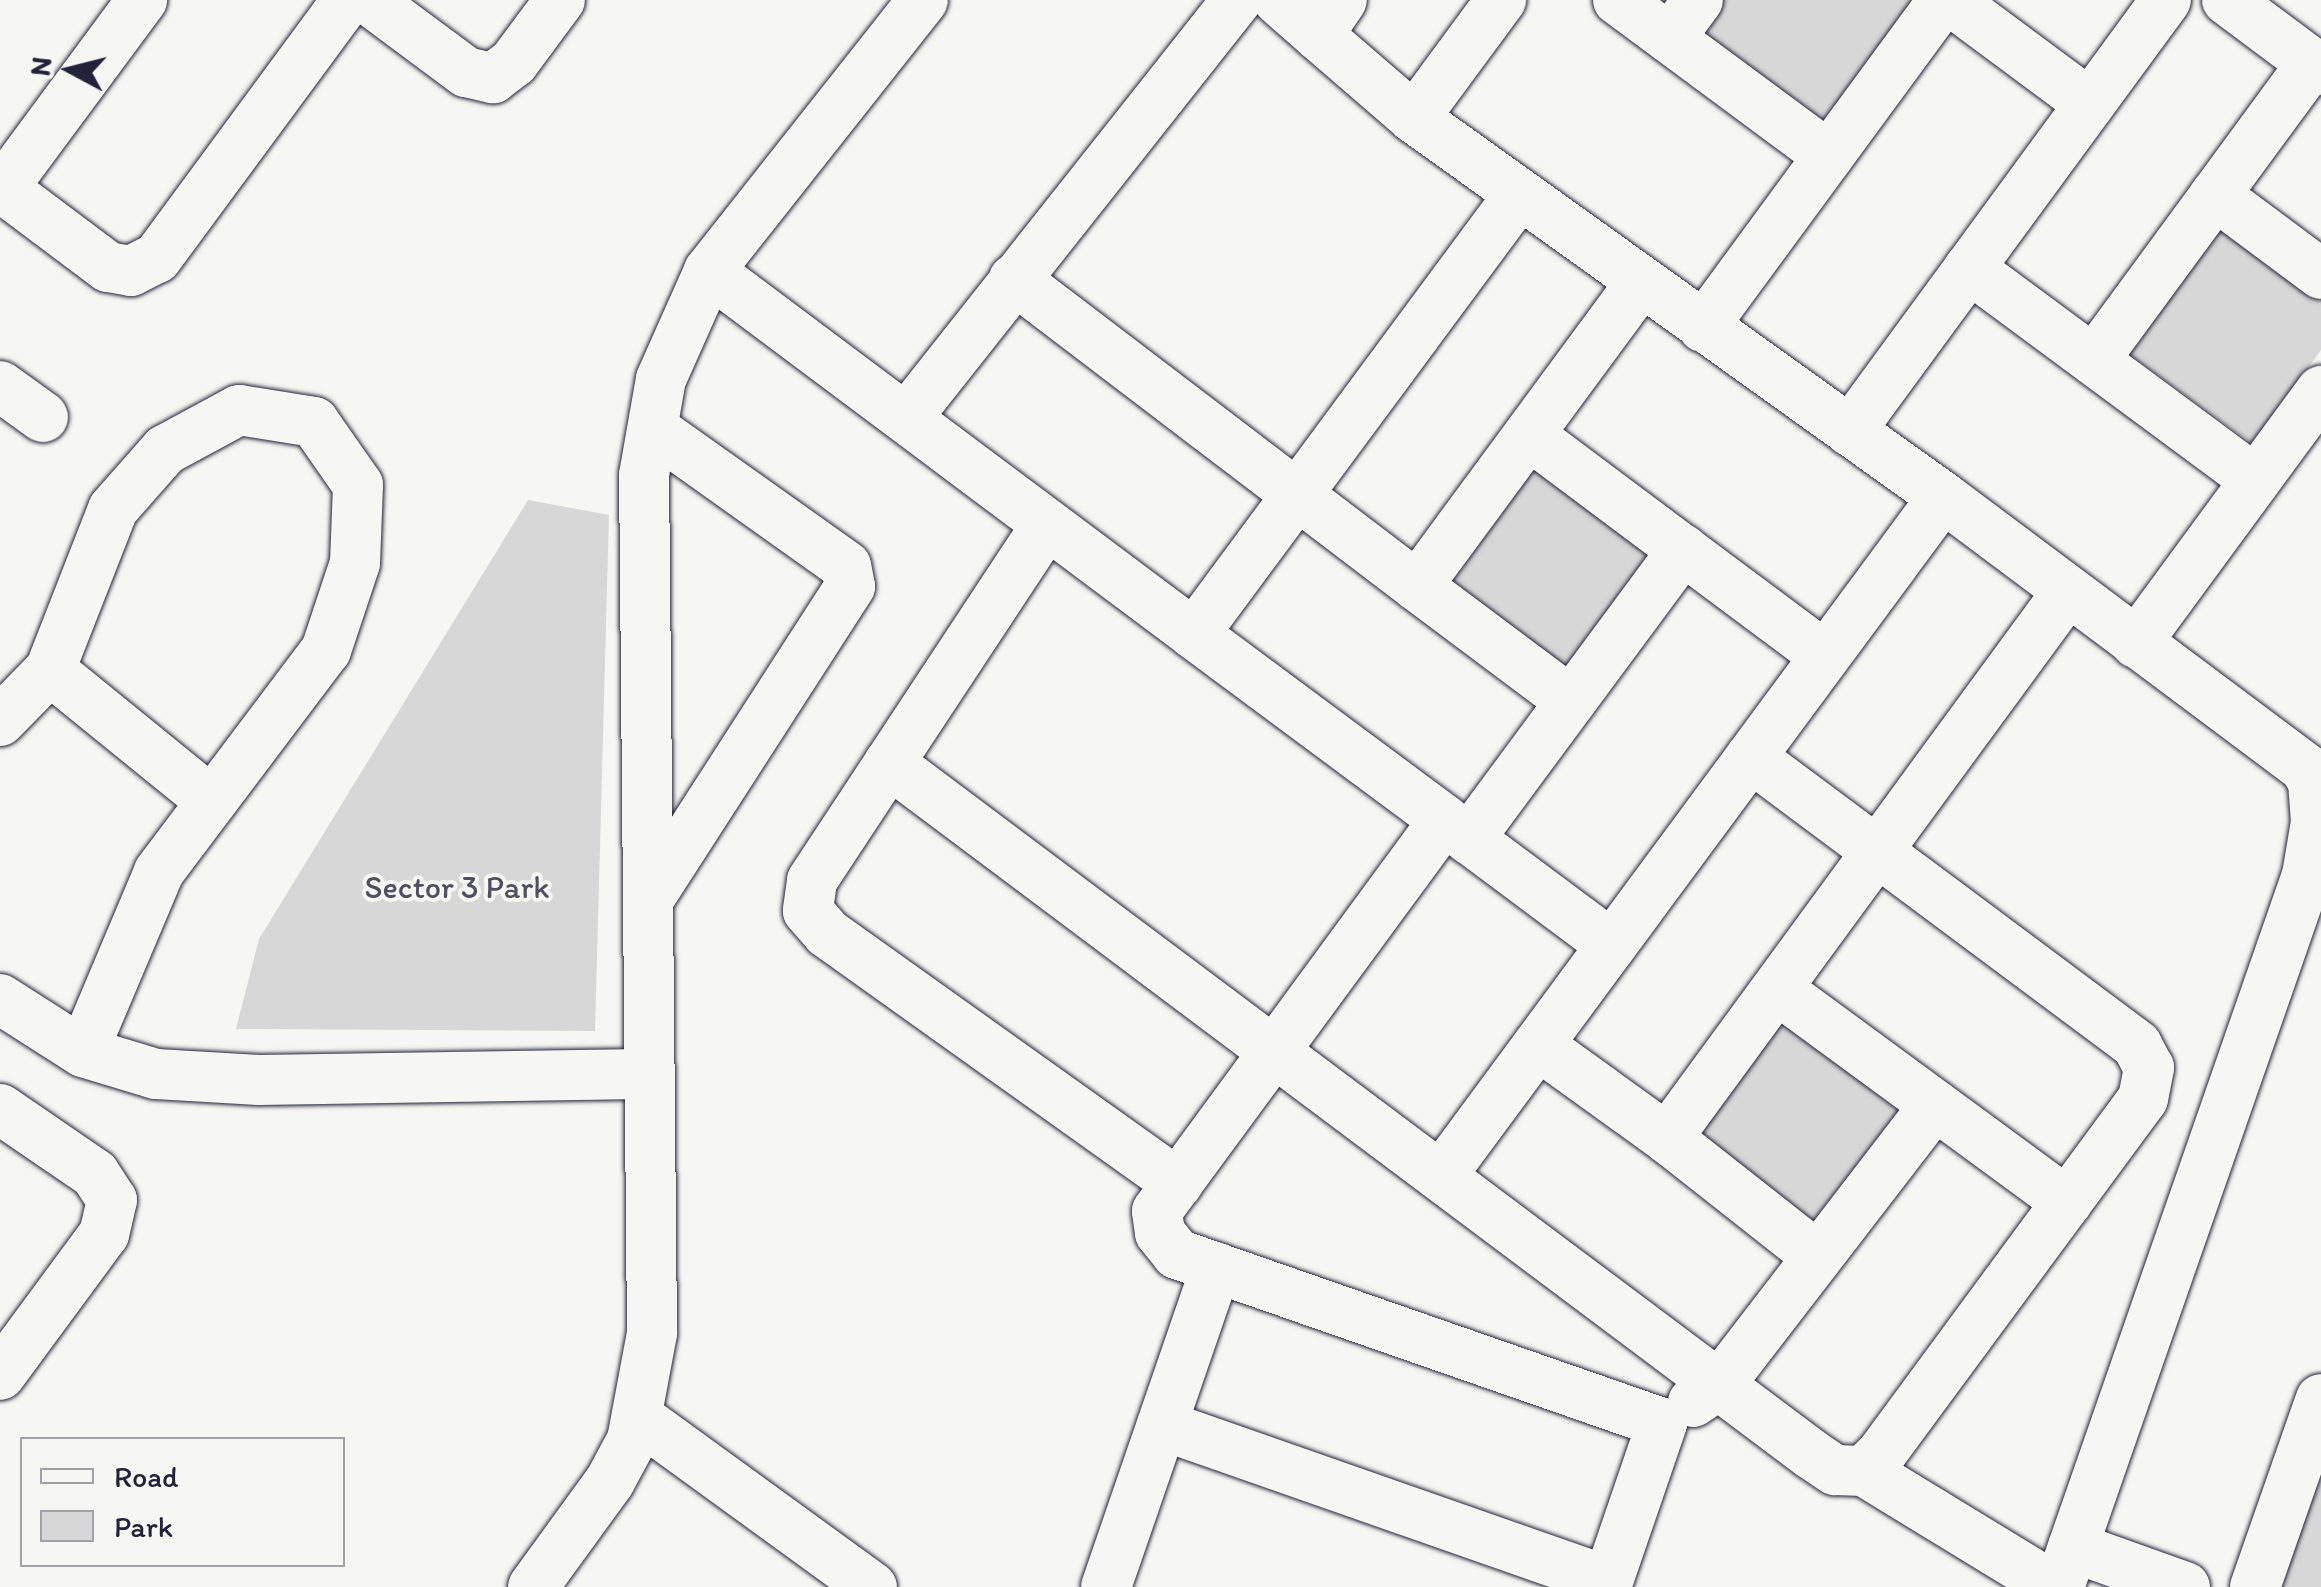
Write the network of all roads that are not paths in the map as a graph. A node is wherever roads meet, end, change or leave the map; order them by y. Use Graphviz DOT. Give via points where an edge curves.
graph roads {
  1 [pos="142,0"];
  2 [pos="347,0"];
  3 [pos="369,0"];
  4 [pos="560,0"];
  5 [pos="922,0"];
  6 [pos="1237,0"];
  7 [pos="1278,0"];
  8 [pos="1501,0"];
  9 [pos="1618,0"];
  10 [pos="1947,0"];
  11 [pos="2166,0"];
  12 [pos="2227,0"];
  13 [pos="1330,18"];
  14 [pos="1684,19"];
  15 [pos="2316,66"];
  16 [pos="2090,104"];
  17 [pos="1414,118"];
  18 [pos="1829,156"];
  19 [pos="1,187"];
  20 [pos="1519,195"];
  21 [pos="2215,195"];
  22 [pos="1970,268"];
  23 [pos="709,271"];
  24 [pos="2321,274"];
  25 [pos="1014,279"];
  26 [pos="1641,282"];
  27 [pos="1703,327"];
  28 [pos="2094,360"];
  29 [pos="0,386"];
  30 [pos="2321,391"];
  31 [pos="43,418"];
  32 [pos="907,418"];
  33 [pos="653,428"];
  34 [pos="1850,431"];
  35 [pos="1529,435"];
  36 [pos="2256,480"];
  37 [pos="1296,496"];
  38 [pos="1943,497"];
  39 [pos="1047,524"];
  40 [pos="1682,550"];
  41 [pos="1417,586"];
  42 [pos="2068,591"];
  43 [pos="1194,634"];
  44 [pos="2136,642"];
  45 [pos="1825,656"];
  46 [pos="50,670"];
  47 [pos="1571,702"];
  48 [pos="0,722"];
  49 [pos="2313,756"];
  50 [pos="1752,757"];
  51 [pos="889,763"];
  52 [pos="211,801"];
  53 [pos="1456,830"];
  54 [pos="1878,852"];
  55 [pos="648,900"];
  56 [pos="1612,945"];
  57 [pos="1777,989"];
  58 [pos="0,999"];
  59 [pos="1538,1045"];
  60 [pos="1274,1050"];
  61 [pos="83,1052"];
  62 [pos="650,1074"];
  63 [pos="1935,1105"];
  64 [pos="0,1109"];
  65 [pos="1667,1138"];
  66 [pos="1441,1176"];
  67 [pos="1178,1183"];
  68 [pos="2067,1202"];
  69 [pos="1818,1257"];
  70 [pos="1216,1267"];
  71 [pos="8,1348"];
  72 [pos="1720,1384"];
  73 [pos="2320,1407"];
  74 [pos="639,1418"];
  75 [pos="1662,1423"];
  76 [pos="1162,1425"];
  77 [pos="1864,1470"];
  78 [pos="2062,1574"];
  79 [pos="545,1582"];
  80 [pos="1116,1584"];
  81 [pos="1607,1584"];
  82 [pos="872,1587"];
  83 [pos="2185,1587"];
  84 [pos="2255,1587"];
  1 -- 19 [label="street"];
  2 -- 19 [label="street" via="156,258 131,271 108,266"];
  3 -- 4 [label="street" via="466,72 493,78 514,62"];
  5 -- 23 [label="street"];
  6 -- 25 [label="street"];
  7 -- 13 [label="street"];
  8 -- 17 [label="street"];
  9 -- 14 [label="street"];
  10 -- 16 [label="street"];
  10 -- 18 [label="street"];
  11 -- 16 [label="street"];
  12 -- 15 [label="street"];
  13 -- 17 [label="street"];
  14 -- 18 [label="street"];
  15 -- 21 [label="street"];
  16 -- 22 [label="street"];
  17 -- 20 [label="street"];
  18 -- 27 [label="street"];
  20 -- 26 [label="street"];
  20 -- 37 [label="street"];
  21 -- 24 [label="street"];
  21 -- 28 [label="street"];
  22 -- 28 [label="street"];
  22 -- 34 [label="street"];
  23 -- 32 [label="street"];
  23 -- 33 [label="street" via="661,378"];
  25 -- 32 [label="street"];
  25 -- 37 [label="street"];
  26 -- 27 [label="street"];
  26 -- 35 [label="street"];
  27 -- 34 [label="street"];
  28 -- 36 [label="street"];
  29 -- 31 [label="street"];
  30 -- 36 [label="street"];
  32 -- 39 [label="street"];
  33 -- 55 [label="street" via="644,475"];
  33 -- 55 [label="street" via="846,566 850,586"];
  34 -- 38 [label="street"];
  35 -- 40 [label="street"];
  35 -- 41 [label="street"];
  36 -- 44 [label="street"];
  37 -- 41 [label="street"];
  37 -- 43 [label="street"];
  38 -- 42 [label="street"];
  38 -- 45 [label="street"];
  39 -- 43 [label="street"];
  39 -- 51 [label="street"];
  40 -- 45 [label="street"];
  40 -- 47 [label="street"];
  41 -- 47 [label="street"];
  42 -- 44 [label="street"];
  42 -- 54 [label="street"];
  43 -- 53 [label="street"];
  44 -- 49 [label="street"];
  45 -- 50 [label="street"];
  46 -- 48 [label="street"];
  46 -- 52 [label="street"];
  46 -- 52 [label="street" via="113,509 165,450 239,410 314,422 358,485 355,562 326,650"];
  47 -- 53 [label="street"];
  49 -- 78 [label="street" via="2316,822 2307,875"];
  50 -- 54 [label="street"];
  50 -- 56 [label="street"];
  51 -- 60 [label="street"];
  51 -- 67 [label="street" via="812,881 808,912 827,934"];
  52 -- 61 [label="street" via="160,872"];
  53 -- 56 [label="street"];
  53 -- 60 [label="street"];
  54 -- 57 [label="street"];
  54 -- 68 [label="street" via="2137,1044 2150,1068 2143,1099"];
  55 -- 62 [label="street"];
  56 -- 59 [label="street"];
  57 -- 63 [label="street"];
  57 -- 65 [label="street"];
  58 -- 61 [label="street"];
  59 -- 65 [label="street"];
  59 -- 66 [label="street"];
  60 -- 66 [label="street"];
  60 -- 67 [label="street"];
  61 -- 62 [label="street" via="156,1074 259,1080"];
  62 -- 74 [label="street" via="652,1334"];
  63 -- 68 [label="street"];
  63 -- 69 [label="street"];
  64 -- 71 [label="street" via="94,1174 112,1200 104,1234"];
  65 -- 69 [label="street"];
  66 -- 72 [label="street"];
  67 -- 70 [label="street" via="1157,1212 1160,1232 1177,1254"];
  68 -- 77 [label="street"];
  69 -- 72 [label="street"];
  70 -- 75 [label="street"];
  70 -- 76 [label="street"];
  72 -- 75 [label="street"];
  72 -- 77 [label="street" via="1835,1470"];
  73 -- 84 [label="street"];
  74 -- 79 [label="street" via="610,1480"];
  74 -- 82 [label="street"];
  75 -- 81 [label="street"];
  76 -- 80 [label="street"];
  76 -- 81 [label="street"];
  77 -- 78 [label="street"];
  78 -- 83 [label="street"];
}
